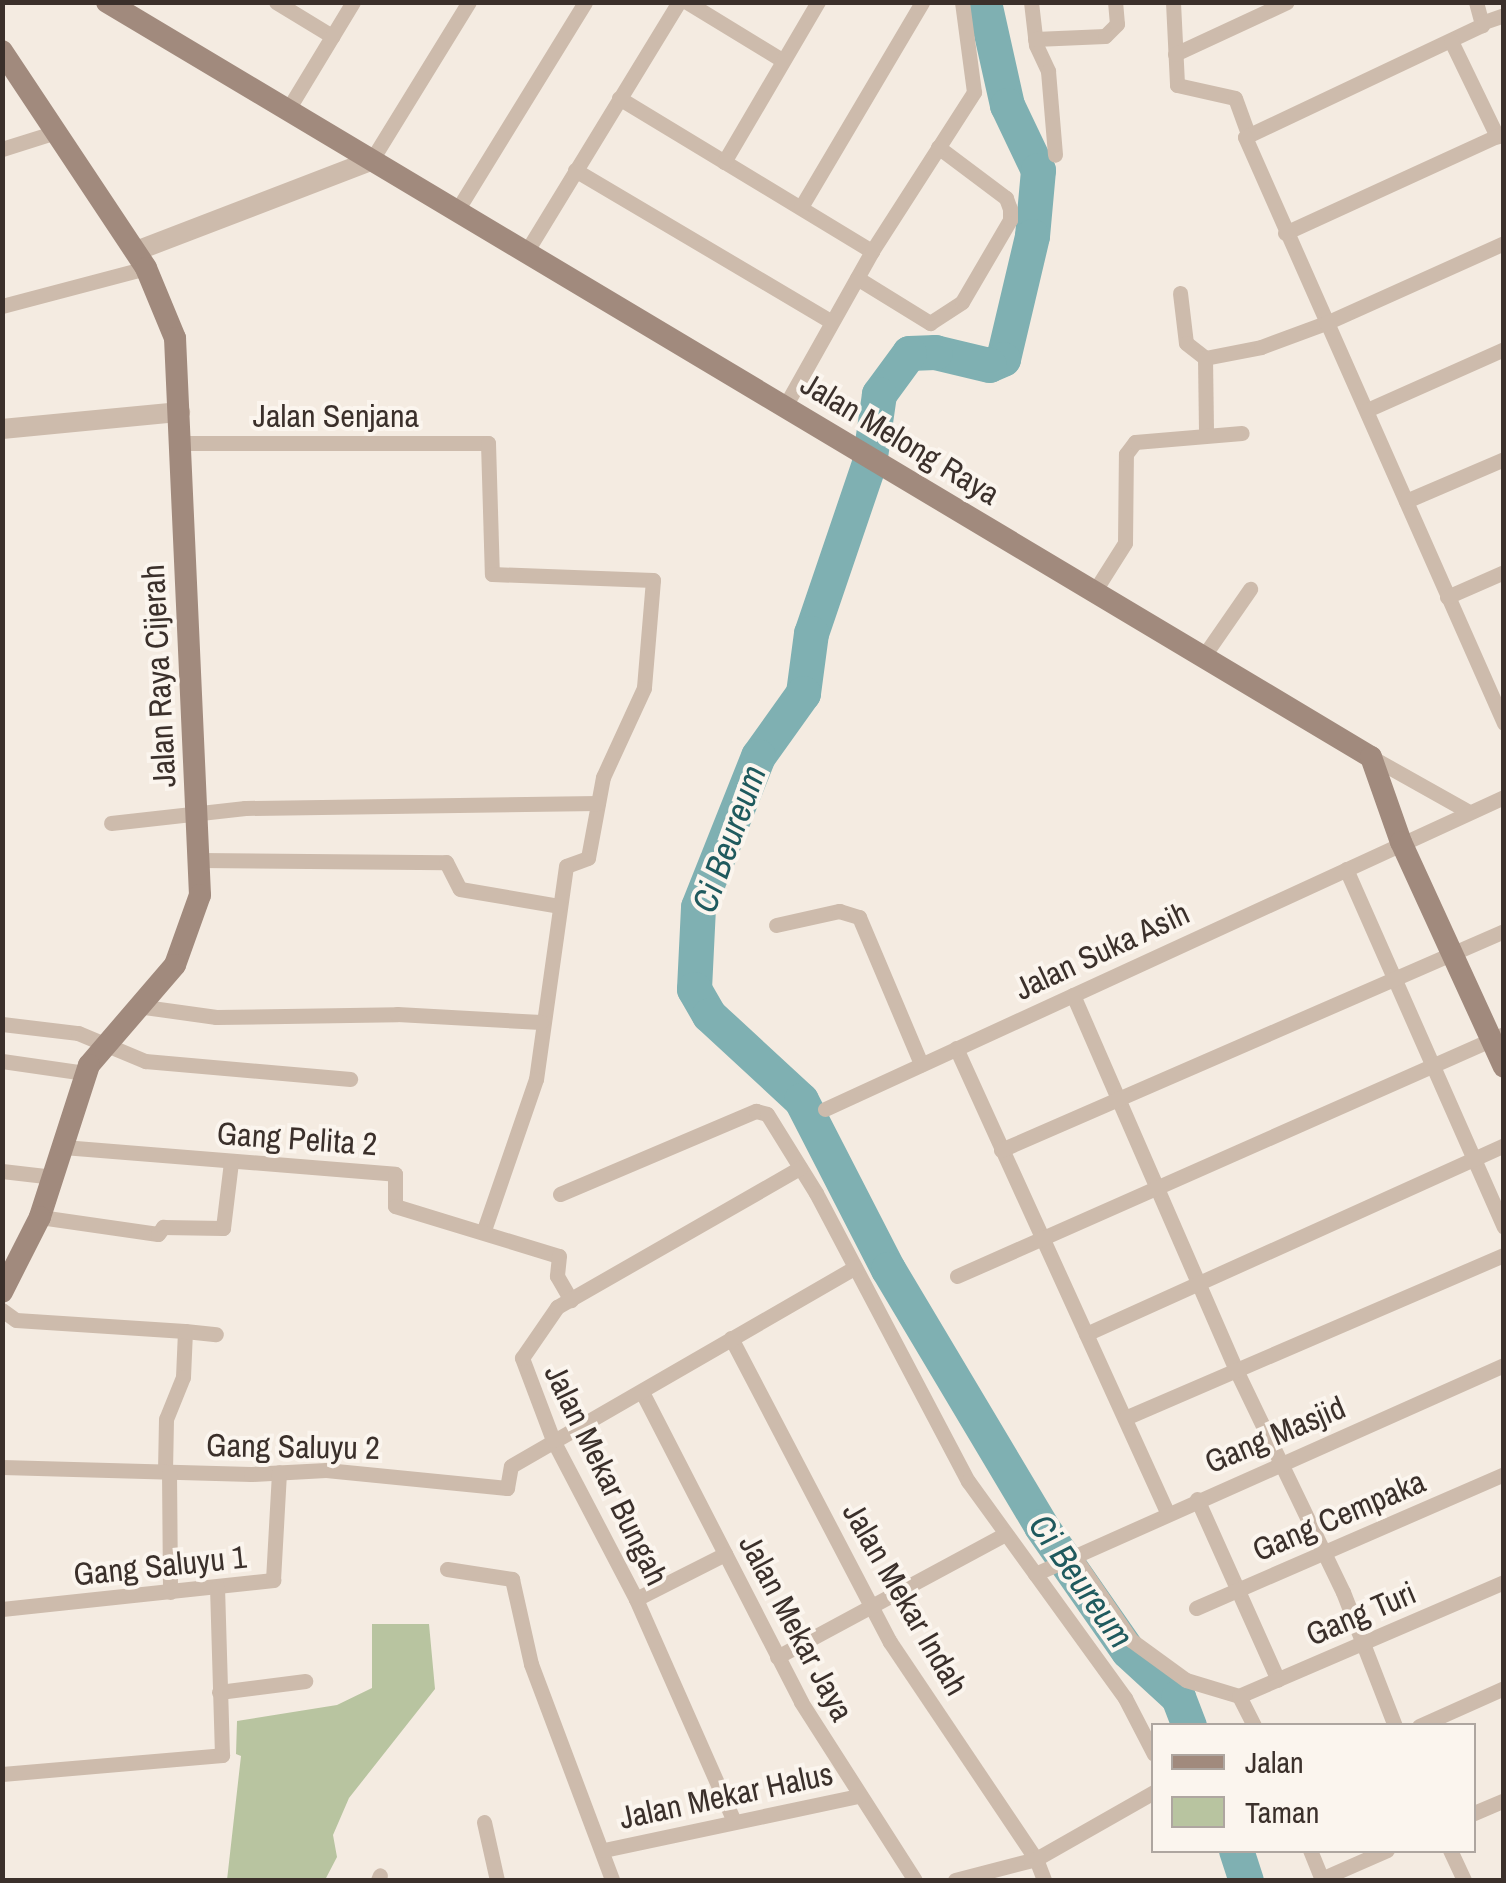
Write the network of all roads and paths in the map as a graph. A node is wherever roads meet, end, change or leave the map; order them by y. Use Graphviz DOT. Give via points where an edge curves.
graph roads {
  1 [pos="107,2"];
  2 [pos="276,2"];
  3 [pos="352,2"];
  4 [pos="469,2"];
  5 [pos="585,2"];
  6 [pos="679,2"];
  7 [pos="687,2"];
  8 [pos="818,2"];
  9 [pos="922,2"];
  10 [pos="962,2"];
  11 [pos="1031,2"];
  12 [pos="1115,2"];
  13 [pos="1173,2"];
  14 [pos="1288,2"];
  15 [pos="1476,2"];
  16 [pos="1504,15"];
  17 [pos="1484,22"];
  18 [pos="332,36"];
  19 [pos="1451,41"];
  20 [pos="1036,46"];
  21 [pos="2,51"];
  22 [pos="1174,54"];
  23 [pos="782,60"];
  24 [pos="619,98"];
  25 [pos="287,110"];
  26 [pos="56,132"];
  27 [pos="1248,134"];
  28 [pos="1500,135"];
  29 [pos="938,148"];
  30 [pos="2,149"];
  31 [pos="1055,155"];
  32 [pos="371,161"];
  33 [pos="724,162"];
  34 [pos="575,170"];
  35 [pos="800,208"];
  36 [pos="456,212"];
  37 [pos="1286,233"];
  38 [pos="1504,243"];
  39 [pos="872,251"];
  40 [pos="525,254"];
  41 [pos="141,260"];
  42 [pos="856,278"];
  43 [pos="1180,293"];
  44 [pos="2,306"];
  45 [pos="830,321"];
  46 [pos="1326,323"];
  47 [pos="1504,349"];
  48 [pos="1206,358"];
  49 [pos="784,408"];
  50 [pos="1367,410"];
  51 [pos="180,412"];
  52 [pos="2,430"];
  53 [pos="1242,433"];
  54 [pos="1206,434"];
  55 [pos="180,444"];
  56 [pos="1504,459"];
  57 [pos="1406,500"];
  58 [pos="1504,572"];
  59 [pos="1250,589"];
  60 [pos="1094,592"];
  61 [pos="1447,598"];
  62 [pos="1203,657"];
  63 [pos="1504,678"];
  64 [pos="1488,686"];
  65 [pos="1504,723"];
  66 [pos="1371,757"];
  67 [pos="1504,797"];
  68 [pos="598,803"];
  69 [pos="1469,812"];
  70 [pos="198,816"];
  71 [pos="110,823"];
  72 [pos="1402,842"];
  73 [pos="200,860"];
  74 [pos="1346,869"];
  75 [pos="559,906"];
  76 [pos="776,925"];
  77 [pos="1504,930"];
  78 [pos="1454,952"];
  79 [pos="1396,978"];
  80 [pos="1073,995"];
  81 [pos="136,1006"];
  82 [pos="541,1022"];
  83 [pos="2,1024"];
  84 [pos="1497,1036"];
  85 [pos="100,1046"];
  86 [pos="956,1048"];
  87 [pos="2,1061"];
  88 [pos="921,1064"];
  89 [pos="1432,1065"];
  90 [pos="1504,1067"];
  91 [pos="85,1073"];
  92 [pos="350,1079"];
  93 [pos="1117,1098"];
  94 [pos="825,1109"];
  95 [pos="1504,1145"];
  96 [pos="63,1147"];
  97 [pos="1000,1150"];
  98 [pos="1475,1158"];
  99 [pos="232,1162"];
  100 [pos="800,1168"];
  101 [pos="2,1171"];
  102 [pos="54,1177"];
  103 [pos="1158,1188"];
  104 [pos="560,1194"];
  105 [pos="40,1216"];
  106 [pos="1504,1227"];
  107 [pos="484,1230"];
  108 [pos="1040,1237"];
  109 [pos="1504,1255"];
  110 [pos="856,1267"];
  111 [pos="957,1276"];
  112 [pos="1200,1284"];
  113 [pos="2,1292"];
  114 [pos="570,1300"];
  115 [pos="2,1310"];
  116 [pos="185,1331"];
  117 [pos="216,1334"];
  118 [pos="1086,1334"];
  119 [pos="732,1338"];
  120 [pos="1504,1365"];
  121 [pos="1237,1372"];
  122 [pos="643,1394"];
  123 [pos="1124,1418"];
  124 [pos="553,1440"];
  125 [pos="1280,1464"];
  126 [pos="2,1467"];
  127 [pos="167,1471"];
  128 [pos="279,1472"];
  129 [pos="1504,1474"];
  130 [pos="1197,1498"];
  131 [pos="1167,1512"];
  132 [pos="1005,1534"];
  133 [pos="725,1554"];
  134 [pos="1323,1554"];
  135 [pos="1071,1556"];
  136 [pos="447,1569"];
  137 [pos="1039,1572"];
  138 [pos="1504,1582"];
  139 [pos="216,1587"];
  140 [pos="1238,1590"];
  141 [pos="170,1592"];
  142 [pos="636,1599"];
  143 [pos="871,1602"];
  144 [pos="1196,1608"];
  145 [pos="2,1609"];
  146 [pos="1364,1644"];
  147 [pos="778,1656"];
  148 [pos="1278,1680"];
  149 [pos="305,1682"];
  150 [pos="1504,1688"];
  151 [pos="219,1692"];
  152 [pos="1240,1696"];
  153 [pos="1253,1723"];
  154 [pos="1395,1723"];
  155 [pos="1426,1723"];
  156 [pos="1151,1748"];
  157 [pos="2,1774"];
  158 [pos="1151,1794"];
  159 [pos="859,1796"];
  160 [pos="1504,1800"];
  161 [pos="1476,1812"];
  162 [pos="733,1820"];
  163 [pos="484,1822"];
  164 [pos="604,1850"];
  165 [pos="1311,1853"];
  166 [pos="1380,1853"];
  167 [pos="1451,1853"];
  168 [pos="1036,1860"];
  169 [pos="496,1880"];
  170 [pos="612,1880"];
  171 [pos="914,1880"];
  172 [pos="955,1880"];
  173 [pos="1044,1880"];
  174 [pos="1322,1880"];
  175 [pos="1464,1880"];
  1 -- 25 [label="main road, Jalan Melong Raya"];
  2 -- 18 [label="street"];
  3 -- 18 [label="street"];
  4 -- 32 [label="street"];
  5 -- 36 [label="street"];
  6 -- 24 [label="street"];
  7 -- 23 [label="street"];
  8 -- 23 [label="street"];
  9 -- 35 [label="street"];
  10 -- 29 [label="street" via="974,92"];
  11 -- 20 [label="street"];
  12 -- 20 [label="street" via="1117,24 1104,36"];
  13 -- 22 [label="street"];
  14 -- 22 [label="street"];
  15 -- 17 [label="street"];
  16 -- 17 [label="street"];
  17 -- 19 [label="street"];
  18 -- 25 [label="street"];
  19 -- 27 [label="street"];
  19 -- 28 [label="street"];
  20 -- 31 [label="street" via="1048,72"];
  21 -- 26 [label="main road, Jalan Raya Cijerah"];
  22 -- 27 [label="street" via="1177,84 1235,98"];
  23 -- 33 [label="street"];
  24 -- 33 [label="street"];
  24 -- 34 [label="street"];
  25 -- 32 [label="main road, Jalan Melong Raya"];
  26 -- 30 [label="street"];
  26 -- 41 [label="main road, Jalan Raya Cijerah"];
  27 -- 37 [label="street"];
  28 -- 37 [label="street"];
  29 -- 39 [label="street"];
  29 -- 42 [label="street" via="1006,198 1010,208 1010,220 962,302 930,324"];
  32 -- 36 [label="main road, Jalan Melong Raya"];
  32 -- 41 [label="street"];
  33 -- 35 [label="street"];
  34 -- 40 [label="street"];
  34 -- 45 [label="street"];
  35 -- 39 [label="street"];
  36 -- 40 [label="main road, Jalan Melong Raya"];
  37 -- 46 [label="street"];
  38 -- 46 [label="street"];
  39 -- 42 [label="street"];
  40 -- 49 [label="main road, Jalan Melong Raya"];
  41 -- 44 [label="street"];
  41 -- 51 [label="main road, Jalan Raya Cijerah" via="175,338"];
  42 -- 45 [label="street"];
  43 -- 48 [label="street" via="1186,342"];
  45 -- 49 [label="street"];
  46 -- 48 [label="street"];
  46 -- 50 [label="street"];
  47 -- 50 [label="street"];
  48 -- 54 [label="street"];
  49 -- 60 [label="main road, Jalan Melong Raya"];
  50 -- 57 [label="street"];
  51 -- 52 [label="street"];
  51 -- 55 [label="main road, Jalan Raya Cijerah"];
  53 -- 54 [label="street"];
  54 -- 60 [label="street" via="1150,437 1126,454 1125,543"];
  55 -- 68 [label="street, Jalan Senjana" via="491,444 492,574 653,580 644,688"];
  55 -- 70 [label="main road, Jalan Raya Cijerah"];
  56 -- 57 [label="street"];
  57 -- 61 [label="street"];
  58 -- 61 [label="street"];
  59 -- 62 [label="street"];
  60 -- 62 [label="main road, Jalan Melong Raya"];
  61 -- 64 [label="street"];
  62 -- 66 [label="main road, Jalan Melong Raya"];
  63 -- 64 [label="street"];
  64 -- 65 [label="street"];
  66 -- 69 [label="street"];
  66 -- 72 [label="main road"];
  67 -- 69 [label="street, Jalan Suka Asih"];
  68 -- 70 [label="street" via="244,808"];
  68 -- 75 [label="street" via="588,858 566,866"];
  69 -- 72 [label="street, Jalan Suka Asih"];
  70 -- 71 [label="street"];
  70 -- 73 [label="main road, Jalan Raya Cijerah"];
  72 -- 74 [label="street, Jalan Suka Asih"];
  72 -- 78 [label="main road"];
  73 -- 75 [label="street" via="446,862 460,889"];
  73 -- 81 [label="main road, Jalan Raya Cijerah" via="200,894 186,947"];
  74 -- 79 [label="street"];
  74 -- 80 [label="street, Jalan Suka Asih"];
  75 -- 82 [label="street"];
  76 -- 88 [label="street" via="840,910 859,917"];
  77 -- 78 [label="street"];
  78 -- 79 [label="street"];
  78 -- 84 [label="main road"];
  79 -- 89 [label="street"];
  79 -- 93 [label="street"];
  80 -- 86 [label="street, Jalan Suka Asih"];
  80 -- 93 [label="street"];
  81 -- 82 [label="street" via="216,1017 397,1014"];
  81 -- 85 [label="main road, Jalan Raya Cijerah"];
  82 -- 107 [label="street" via="536,1079 519,1142"];
  83 -- 85 [label="street" via="78,1033"];
  84 -- 89 [label="street"];
  84 -- 90 [label="main road"];
  85 -- 91 [label="main road, Jalan Raya Cijerah"];
  85 -- 92 [label="street" via="145,1062"];
  86 -- 88 [label="street, Jalan Suka Asih"];
  86 -- 97 [label="street"];
  87 -- 91 [label="street"];
  88 -- 94 [label="street, Jalan Suka Asih"];
  89 -- 98 [label="street"];
  89 -- 103 [label="street"];
  91 -- 96 [label="main road, Jalan Raya Cijerah"];
  93 -- 97 [label="street"];
  93 -- 103 [label="street"];
  95 -- 98 [label="street"];
  96 -- 99 [label="street, Gang Pelita 2"];
  96 -- 102 [label="main road, Jalan Raya Cijerah"];
  97 -- 108 [label="street"];
  98 -- 106 [label="street"];
  98 -- 112 [label="street"];
  99 -- 105 [label="street" via="222,1228 163,1227 158,1234"];
  99 -- 107 [label="street, Gang Pelita 2" via="395,1174 395,1206"];
  100 -- 104 [label="street" via="774,1122 756,1111"];
  100 -- 110 [label="street"];
  100 -- 114 [label="street, Jalan Mekar Bungah"];
  101 -- 102 [label="street"];
  102 -- 105 [label="main road, Jalan Raya Cijerah"];
  103 -- 108 [label="street"];
  103 -- 112 [label="street"];
  105 -- 113 [label="main road, Jalan Raya Cijerah"];
  107 -- 114 [label="street, Gang Pelita 2" via="558,1256 557,1276"];
  108 -- 111 [label="street"];
  108 -- 118 [label="street"];
  109 -- 121 [label="street"];
  110 -- 119 [label="street"];
  110 -- 132 [label="street" via="961,1469"];
  112 -- 118 [label="street"];
  112 -- 121 [label="street"];
  114 -- 124 [label="street, Jalan Mekar Bungah" via="540,1324 522,1358"];
  115 -- 116 [label="street" via="16,1320"];
  116 -- 117 [label="street"];
  116 -- 127 [label="street" via="183,1377 166,1419"];
  118 -- 123 [label="street"];
  119 -- 122 [label="street"];
  119 -- 143 [label="street, Jalan Mekar Indah"];
  120 -- 125 [label="street, Gang Masjid"];
  121 -- 123 [label="street"];
  121 -- 125 [label="street"];
  122 -- 124 [label="street"];
  122 -- 133 [label="street, Jalan Mekar Jaya"];
  123 -- 131 [label="street"];
  124 -- 128 [label="street, Gang Saluyu 2" via="511,1466 507,1488 326,1470"];
  124 -- 142 [label="street, Jalan Mekar Bungah"];
  125 -- 130 [label="street, Gang Masjid"];
  125 -- 134 [label="street"];
  126 -- 127 [label="street, Gang Saluyu 2"];
  127 -- 128 [label="street, Gang Saluyu 2"];
  127 -- 141 [label="street"];
  128 -- 139 [label="street, Gang Saluyu 1" via="276,1576"];
  129 -- 134 [label="street, Gang Cempaka"];
  130 -- 131 [label="street, Gang Masjid"];
  130 -- 140 [label="street"];
  131 -- 135 [label="street, Gang Masjid"];
  132 -- 137 [label="street"];
  132 -- 143 [label="street"];
  133 -- 142 [label="street"];
  133 -- 147 [label="street, Jalan Mekar Jaya"];
  134 -- 140 [label="street, Gang Cempaka"];
  134 -- 146 [label="street"];
  135 -- 137 [label="street, Gang Masjid"];
  135 -- 152 [label="street" via="1131,1640 1186,1680"];
  136 -- 164 [label="street" via="512,1579 532,1664"];
  137 -- 156 [label="street"];
  138 -- 146 [label="street, Gang Turi"];
  139 -- 141 [label="street, Gang Saluyu 1"];
  139 -- 151 [label="street"];
  140 -- 144 [label="street, Gang Cempaka"];
  140 -- 148 [label="street"];
  141 -- 145 [label="street, Gang Saluyu 1"];
  142 -- 162 [label="street, Jalan Mekar Bungah"];
  143 -- 147 [label="street"];
  143 -- 168 [label="street, Jalan Mekar Indah"];
  146 -- 148 [label="street, Gang Turi"];
  146 -- 154 [label="street"];
  147 -- 159 [label="street, Jalan Mekar Jaya"];
  148 -- 152 [label="street, Gang Turi"];
  149 -- 151 [label="street"];
  150 -- 155 [label="street"];
  151 -- 157 [label="street" via="222,1755"];
  152 -- 153 [label="street"];
  158 -- 168 [label="street"];
  159 -- 162 [label="street, Jalan Mekar Halus"];
  159 -- 171 [label="street, Jalan Mekar Jaya"];
  160 -- 161 [label="street"];
  162 -- 164 [label="street, Jalan Mekar Halus"];
  163 -- 169 [label="street"];
  164 -- 170 [label="street"];
  165 -- 174 [label="street"];
  166 -- 174 [label="street"];
  167 -- 175 [label="street"];
  168 -- 172 [label="street"];
  168 -- 173 [label="street, Jalan Mekar Indah"];
}
